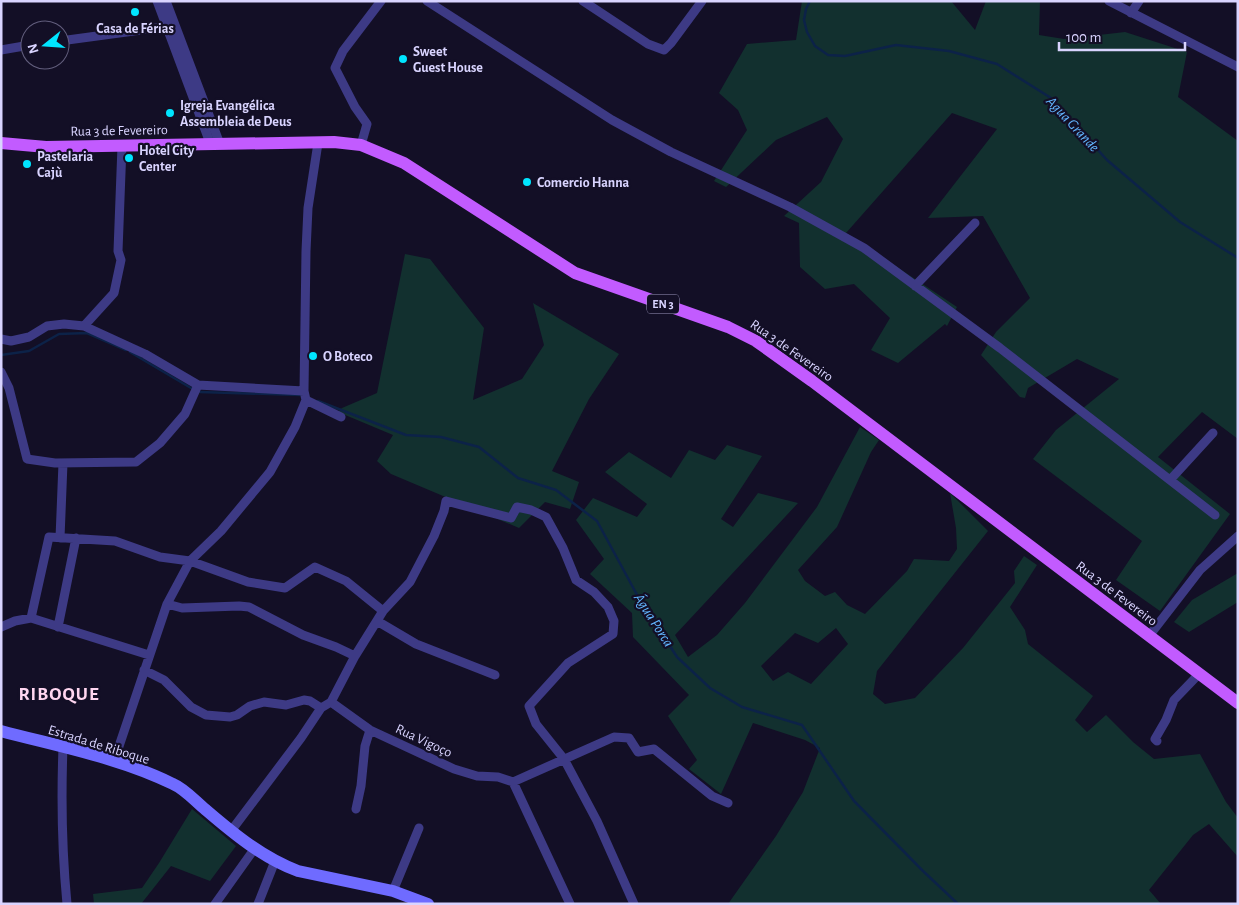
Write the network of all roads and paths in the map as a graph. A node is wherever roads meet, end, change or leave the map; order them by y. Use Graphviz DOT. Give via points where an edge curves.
graph roads {
  1 [pos="157,1"];
  2 [pos="166,1"];
  3 [pos="381,1"];
  4 [pos="426,1"];
  5 [pos="583,1"];
  6 [pos="702,1"];
  7 [pos="1109,1"];
  8 [pos="1139,1"];
  9 [pos="1131,13"];
  10 [pos="171,26"];
  11 [pos="70,40"];
  12 [pos="20,47"];
  13 [pos="1,50"];
  14 [pos="1238,67"];
  15 [pos="1,143"];
  16 [pos="318,143"];
  17 [pos="215,144"];
  18 [pos="362,145"];
  19 [pos="122,146"];
  20 [pos="975,223"];
  21 [pos="915,286"];
  22 [pos="84,326"];
  23 [pos="1,340"];
  24 [pos="1,372"];
  25 [pos="198,385"];
  26 [pos="304,390"];
  27 [pos="306,400"];
  28 [pos="341,417"];
  29 [pos="1213,433"];
  30 [pos="63,463"];
  31 [pos="1170,480"];
  32 [pos="1215,515"];
  33 [pos="1238,536"];
  34 [pos="60,538"];
  35 [pos="76,538"];
  36 [pos="190,561"];
  37 [pos="167,604"];
  38 [pos="384,611"];
  39 [pos="31,618"];
  40 [pos="377,622"];
  41 [pos="1,627"];
  42 [pos="58,627"];
  43 [pos="1149,636"];
  44 [pos="149,655"];
  45 [pos="355,656"];
  46 [pos="144,670"];
  47 [pos="1199,674"];
  48 [pos="495,675"];
  49 [pos="331,702"];
  50 [pos="1238,703"];
  51 [pos="321,708"];
  52 [pos="370,730"];
  53 [pos="1,731"];
  54 [pos="1157,741"];
  55 [pos="63,748"];
  56 [pos="564,760"];
  57 [pos="114,761"];
  58 [pos="513,782"];
  59 [pos="728,802"];
  60 [pos="356,809"];
  61 [pos="419,828"];
  62 [pos="231,831"];
  63 [pos="255,848"];
  64 [pos="275,861"];
  65 [pos="393,890"];
  66 [pos="68,904"];
  67 [pos="215,904"];
  68 [pos="258,904"];
  69 [pos="428,904"];
  70 [pos="570,904"];
  71 [pos="634,904"];
  1 -- 10 [label="street"];
  2 -- 10 [label="street"];
  3 -- 18 [label="street" via="343,51 335,68 367,124"];
  4 -- 21 [label="street" via="612,120 670,152 790,207 864,248"];
  5 -- 6 [label="street" via="648,44 664,50"];
  7 -- 9 [label="street"];
  8 -- 9 [label="street"];
  9 -- 14 [label="street"];
  10 -- 11 [label="street"];
  10 -- 17 [label="street"];
  12 -- 13 [label="street"];
  15 -- 19 [label="main road, Rua 3 de Fevereiro / EN 3" via="46,147"];
  16 -- 17 [label="main road, Rua 3 de Fevereiro / EN 3"];
  16 -- 18 [label="main road, Rua 3 de Fevereiro / EN 3"];
  16 -- 26 [label="street" via="306,234"];
  17 -- 19 [label="main road, Rua 3 de Fevereiro / EN 3"];
  18 -- 43 [label="main road, Rua 3 de Fevereiro / EN 3" via="404,163 575,273 728,327 756,341"];
  19 -- 22 [label="street" via="118,251 121,260 114,293"];
  20 -- 21 [label="street"];
  21 -- 31 [label="street"];
  22 -- 23 [label="street" via="47,326 29,336"];
  22 -- 25 [label="street" via="145,354"];
  24 -- 30 [label="street" via="9,388 27,460"];
  25 -- 26 [label="street"];
  25 -- 30 [label="street" via="185,414 160,443 136,462"];
  26 -- 27 [label="street"];
  27 -- 28 [label="street"];
  27 -- 36 [label="street" via="270,472 221,531"];
  29 -- 31 [label="street"];
  30 -- 34 [label="street"];
  31 -- 32 [label="street"];
  33 -- 43 [label="street" via="1200,570"];
  34 -- 35 [label="street"];
  34 -- 39 [label="street" via="49,537"];
  35 -- 36 [label="street" via="115,541 160,557"];
  35 -- 42 [label="street"];
  36 -- 37 [label="street"];
  36 -- 38 [label="street" via="248,582 285,588 315,567 346,581"];
  37 -- 44 [label="street"];
  37 -- 45 [label="street" via="182,608 249,607 303,635"];
  38 -- 40 [label="street"];
  38 -- 56 [label="street" via="410,582 434,536 446,501 511,518 516,507 546,517 576,580 608,607 614,621 613,634 568,663 529,706 536,724"];
  39 -- 41 [label="street"];
  39 -- 42 [label="street"];
  40 -- 45 [label="street"];
  40 -- 48 [label="street" via="416,644"];
  42 -- 44 [label="street"];
  43 -- 47 [label="main road, Rua 3 de Fevereiro / EN 3"];
  44 -- 46 [label="street"];
  45 -- 49 [label="street"];
  46 -- 51 [label="street" via="164,680 191,707 206,715 230,717 264,702 286,705 304,700"];
  46 -- 57 [label="street"];
  47 -- 50 [label="main road, Rua 3 de Fevereiro / EN 3"];
  47 -- 54 [label="street" via="1174,700 1155,739"];
  49 -- 51 [label="street"];
  49 -- 52 [label="street, Rua Vigoço"];
  51 -- 62 [label="street"];
  52 -- 58 [label="street, Rua Vigoço" via="465,774"];
  52 -- 60 [label="street"];
  53 -- 55 [label="main road, Estrada de Riboque"];
  55 -- 57 [label="main road, Estrada de Riboque"];
  55 -- 66 [label="street" via="61,801"];
  56 -- 58 [label="street"];
  56 -- 59 [label="street" via="614,737 629,738 638,752 654,749 712,796"];
  56 -- 71 [label="street" via="597,821"];
  57 -- 62 [label="main road, Estrada de Riboque" via="175,784"];
  58 -- 70 [label="street"];
  61 -- 65 [label="street"];
  62 -- 63 [label="main road, Estrada de Riboque"];
  63 -- 64 [label="main road, Estrada de Riboque"];
  63 -- 67 [label="street"];
  64 -- 65 [label="main road, Estrada de Riboque" via="298,871"];
  64 -- 68 [label="street"];
  65 -- 69 [label="main road, Estrada de Riboque"];
}
